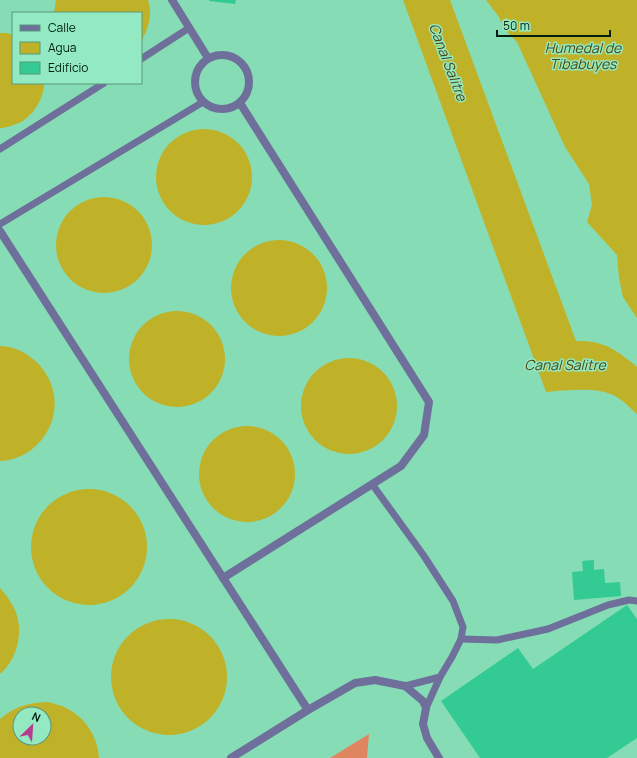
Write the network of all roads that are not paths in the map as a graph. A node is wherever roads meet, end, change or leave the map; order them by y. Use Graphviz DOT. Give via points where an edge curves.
graph roads {
  1 [pos="172,0"];
  2 [pos="189,28"];
  3 [pos="142,58"];
  4 [pos="208,58"];
  5 [pos="102,84"];
  6 [pos="203,102"];
  7 [pos="240,103"];
  8 [pos="0,150"];
  9 [pos="0,224"];
  10 [pos="0,230"];
  11 [pos="372,484"];
  12 [pos="223,578"];
  13 [pos="637,601"];
  14 [pos="461,639"];
  15 [pos="440,677"];
  16 [pos="405,686"];
  17 [pos="426,708"];
  18 [pos="308,710"];
  19 [pos="231,758"];
  20 [pos="439,758"];
  1 -- 2 [label="street"];
  2 -- 3 [label="lane"];
  2 -- 4 [label="street"];
  4 -- 6 [label="street" via="200,64 194,84"];
  4 -- 7 [label="street" via="218,54 228,55 237,58 245,66 250,85 247,95"];
  5 -- 8 [label="lane"];
  6 -- 7 [label="street" via="221,109 232,108"];
  6 -- 9 [label="lane"];
  7 -- 11 [label="street" via="428,402 424,435 401,466"];
  10 -- 12 [label="street"];
  11 -- 12 [label="street"];
  11 -- 14 [label="lane" via="453,601 463,627"];
  12 -- 18 [label="street"];
  13 -- 14 [label="lane" via="629,600 608,605 548,629 497,640"];
  14 -- 15 [label="lane"];
  15 -- 16 [label="lane"];
  15 -- 17 [label="lane"];
  16 -- 17 [label="street" via="423,701"];
  16 -- 18 [label="street" via="375,680 355,683"];
  17 -- 20 [label="street" via="423,724 427,738"];
  18 -- 19 [label="street"];
}
